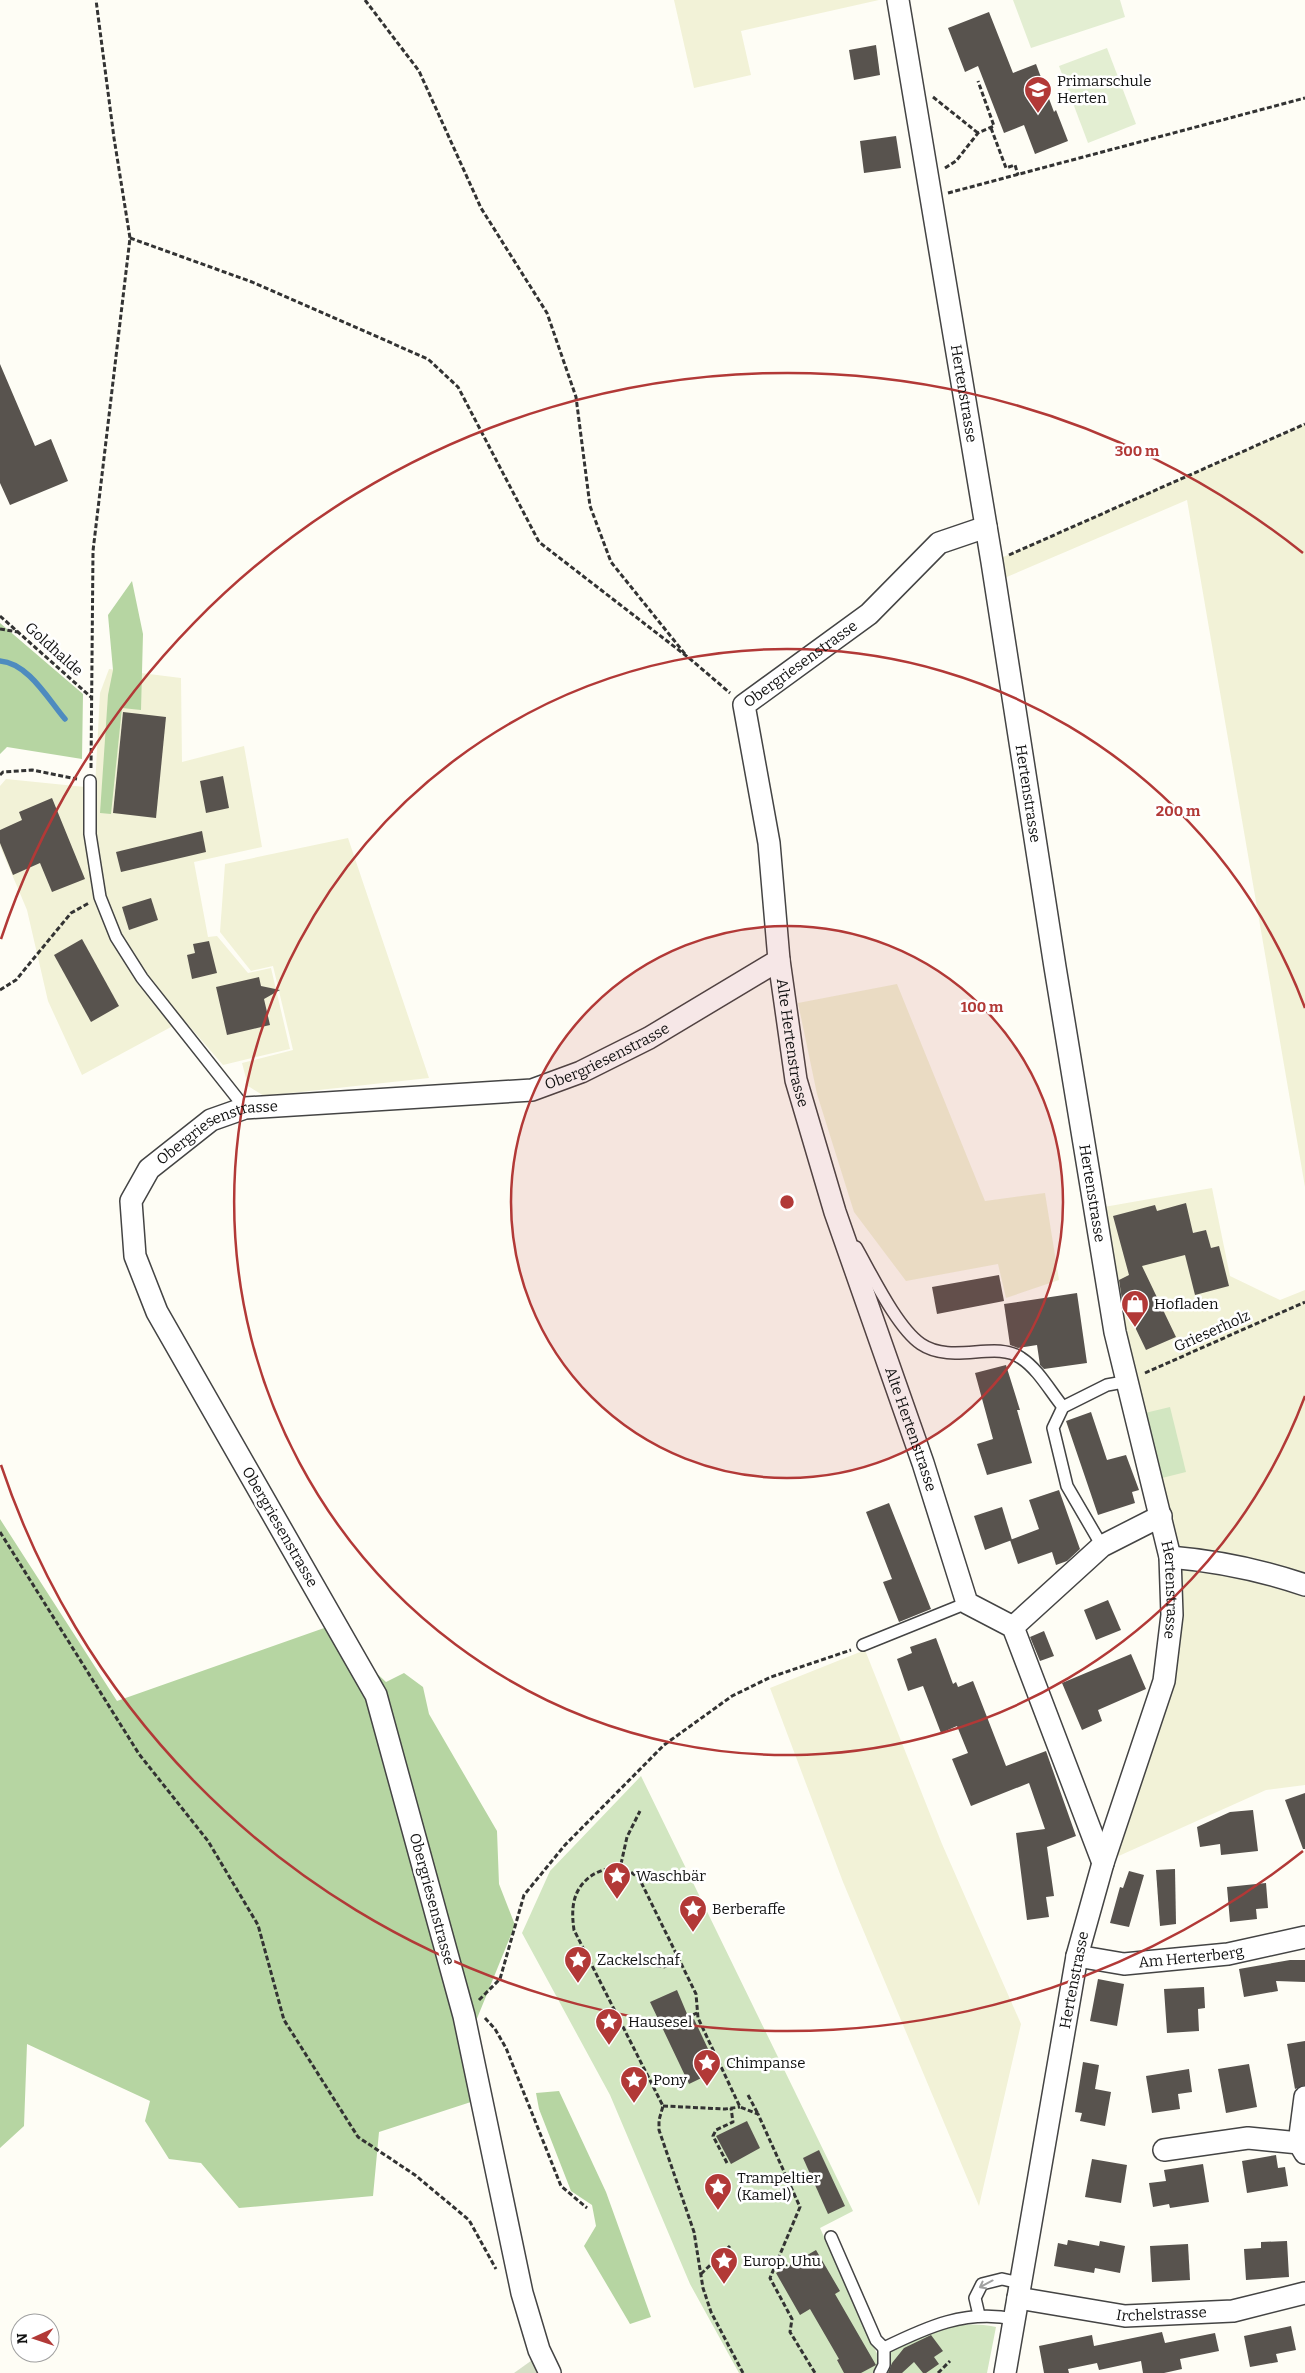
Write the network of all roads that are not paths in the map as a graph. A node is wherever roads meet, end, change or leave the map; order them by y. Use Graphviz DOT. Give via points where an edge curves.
graph roads {
  1 [pos="898,0"];
  2 [pos="986,527"];
  3 [pos="90,781"];
  4 [pos="779,960"];
  5 [pos="245,1108"];
  6 [pos="835,1212"];
  7 [pos="1129,1381"];
  8 [pos="1062,1407"];
  9 [pos="1162,1516"];
  10 [pos="1102,1546"];
  11 [pos="1170,1556"];
  12 [pos="1305,1585"];
  13 [pos="967,1603"];
  14 [pos="1013,1627"];
  15 [pos="863,1645"];
  16 [pos="1103,1863"];
  17 [pos="1305,1937"];
  18 [pos="1077,1956"];
  19 [pos="1305,2097"];
  20 [pos="1302,2148"];
  21 [pos="1164,2150"];
  22 [pos="831,2237"];
  23 [pos="1305,2292"];
  24 [pos="1017,2300"];
  25 [pos="979,2315"];
  26 [pos="884,2348"];
  27 [pos="550,2373"];
  28 [pos="880,2373"];
  29 [pos="1005,2373"];
  1 -- 2 [label="street, Hertenstrasse"];
  2 -- 4 [label="street, Obergriesenstrasse" via="939,543 869,614 744,705 769,843"];
  2 -- 7 [label="street, Hertenstrasse" via="1054,967 1106,1277"];
  3 -- 5 [label="lane" via="90,834 100,897 116,937 142,978"];
  4 -- 5 [label="street, Obergriesenstrasse" via="649,1038 581,1072 532,1090"];
  4 -- 6 [label="street, Alte Hertenstrasse" via="796,1080"];
  5 -- 27 [label="street, Obergriesenstrasse" via="211,1120 149,1169 131,1201 135,1256 157,1312 376,1695 464,2016 522,2293 539,2350"];
  6 -- 8 [label="lane" via="894,1312 920,1344 938,1352 954,1354 995,1352 1020,1356"];
  6 -- 13 [label="street, Alte Hertenstrasse" via="923,1463"];
  7 -- 8 [label="lane" via="1107,1385"];
  7 -- 9 [label="street, Hertenstrasse"];
  8 -- 10 [label="lane" via="1053,1428 1067,1486"];
  9 -- 10 [label="street"];
  9 -- 11 [label="street, Hertenstrasse"];
  10 -- 14 [label="street"];
  11 -- 12 [label="street" via="1265,1571"];
  11 -- 16 [label="street, Hertenstrasse" via="1172,1615 1164,1681"];
  13 -- 14 [label="street"];
  13 -- 15 [label="lane"];
  14 -- 16 [label="street"];
  16 -- 18 [label="street, Hertenstrasse"];
  17 -- 18 [label="street, Am Herterberg" via="1228,1954 1124,1964"];
  18 -- 24 [label="street, Hertenstrasse"];
  19 -- 20 [label="street"];
  20 -- 21 [label="street" via="1248,2138"];
  22 -- 26 [label="lane" via="876,2340"];
  23 -- 24 [label="street, Irchelstrasse" via="1233,2312 1125,2316"];
  24 -- 25 [label="lane"];
  24 -- 25 [label="lane, one-way" via="1002,2279 982,2284 975,2298"];
  24 -- 29 [label="street, Hertenstrasse"];
  25 -- 26 [label="lane" via="923,2329"];
  26 -- 28 [label="lane" via="884,2365"];
}
